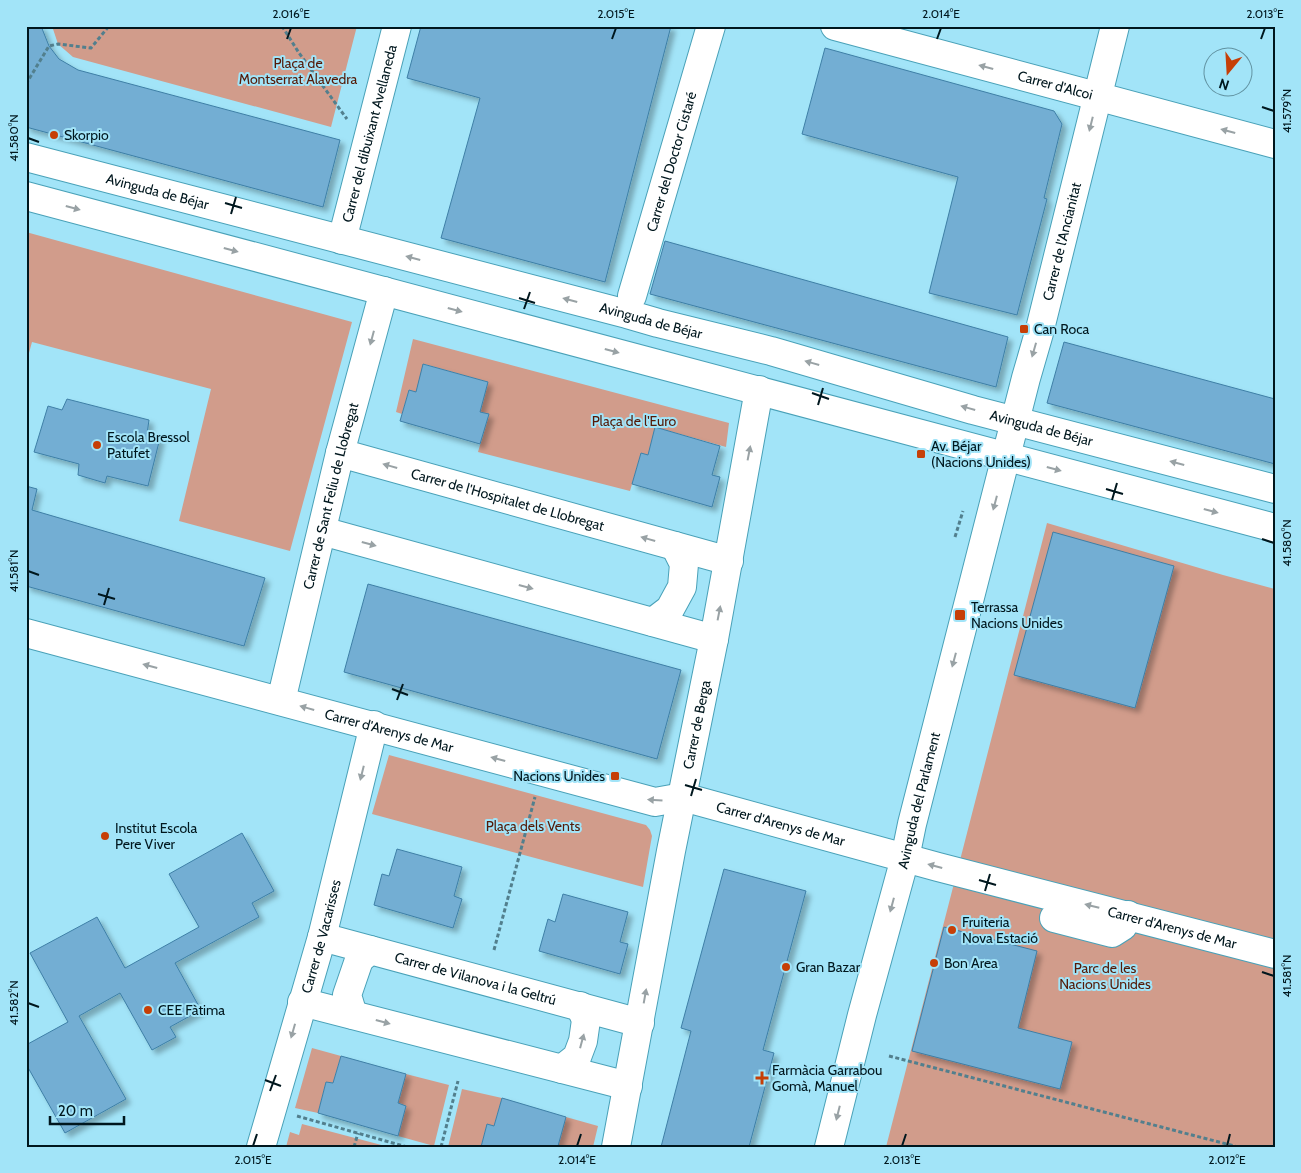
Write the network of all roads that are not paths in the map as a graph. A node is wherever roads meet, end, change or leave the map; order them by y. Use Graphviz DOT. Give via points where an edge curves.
graph roads {
  1 [pos="397,26"];
  2 [pos="711,26"];
  3 [pos="835,26"];
  4 [pos="1115,26"];
  5 [pos="1097,97"];
  6 [pos="1275,144"];
  7 [pos="26,157"];
  8 [pos="26,196"];
  9 [pos="342,240"];
  10 [pos="384,291"];
  11 [pos="632,296"];
  12 [pos="760,390"];
  13 [pos="1015,420"];
  14 [pos="340,453"];
  15 [pos="1007,456"];
  16 [pos="1275,489"];
  17 [pos="1275,528"];
  18 [pos="322,531"];
  19 [pos="675,546"];
  20 [pos="728,561"];
  21 [pos="653,622"];
  22 [pos="26,633"];
  23 [pos="714,639"];
  24 [pos="281,701"];
  25 [pos="374,725"];
  26 [pos="683,797"];
  27 [pos="905,858"];
  28 [pos="1128,915"];
  29 [pos="1054,918"];
  30 [pos="322,936"];
  31 [pos="370,950"];
  32 [pos="1275,954"];
  33 [pos="302,1002"];
  34 [pos="580,1006"];
  35 [pos="353,1015"];
  36 [pos="640,1023"];
  37 [pos="562,1069"];
  38 [pos="628,1086"];
  39 [pos="261,1147"];
  40 [pos="616,1147"];
  41 [pos="829,1147"];
  1 -- 9 [label="street, Carrer del dibuixant Avellaneda"];
  2 -- 11 [label="street, Carrer del Doctor Cistaré"];
  5 -- 3 [label="street, Carrer d'Alcoi, one-way"];
  4 -- 5 [label="street, Carrer de l'Ancianitat"];
  6 -- 5 [label="street, Carrer d'Alcoi, one-way"];
  5 -- 13 [label="street, Carrer de l'Ancianitat, one-way"];
  7 -- 9 [label="street, Avinguda de Béjar"];
  8 -- 10 [label="street, one-way"];
  13 -- 9 [label="street, Avinguda de Béjar, one-way" via="771,351"];
  10 -- 12 [label="street, one-way"];
  10 -- 14 [label="street, Carrer de Sant Feliu de Llobregat, one-way"];
  12 -- 15 [label="street"];
  20 -- 12 [label="street, Carrer de Berga, one-way"];
  13 -- 15 [label="street, Carrer de l'Ancianitat"];
  16 -- 13 [label="street, Avinguda de Béjar, one-way"];
  14 -- 18 [label="street, Carrer de Sant Feliu de Llobregat"];
  19 -- 14 [label="street, Carrer de l'Hospitalet de Llobregat, one-way"];
  15 -- 17 [label="street, one-way"];
  15 -- 27 [label="street, Avinguda del Parlament, one-way"];
  18 -- 21 [label="street, one-way"];
  18 -- 24 [label="street, Carrer de Sant Feliu de Llobregat"];
  19 -- 20 [label="street, Carrer de l'Hospitalet de Llobregat"];
  19 -- 21 [label="street" via="684,564 682,587 670,609"];
  23 -- 20 [label="street, Carrer de Berga, one-way"];
  21 -- 23 [label="street"];
  24 -- 22 [label="street, Carrer d'Arenys de Mar, one-way"];
  23 -- 26 [label="street, Carrer de Berga"];
  25 -- 24 [label="street, Carrer d'Arenys de Mar, one-way"];
  26 -- 25 [label="street, Carrer d'Arenys de Mar, one-way" via="656,802"];
  25 -- 30 [label="street, Carrer de Vacarisses, one-way"];
  26 -- 27 [label="street, Carrer d'Arenys de Mar"];
  36 -- 26 [label="street, Carrer de Berga, one-way"];
  28 -- 27 [label="street, Carrer d'Arenys de Mar, one-way"];
  27 -- 41 [label="street, Avinguda del Parlament, one-way"];
  28 -- 29 [label="street" via="1122,926 1112,933"];
  28 -- 32 [label="street, Carrer d'Arenys de Mar"];
  30 -- 31 [label="street, Carrer de Vilanova i la Geltrú"];
  30 -- 33 [label="street, Carrer de Vacarisses"];
  31 -- 34 [label="street, Carrer de Vilanova i la Geltrú"];
  31 -- 35 [label="street" via="359,960 347,995"];
  33 -- 35 [label="street"];
  33 -- 39 [label="street, Carrer de Vacarisses, one-way"];
  34 -- 36 [label="street, Carrer de Vilanova i la Geltrú"];
  37 -- 34 [label="street, one-way" via="576,1057 583,1041 586,1020"];
  35 -- 37 [label="street, one-way"];
  36 -- 38 [label="street, Carrer de Berga"];
  37 -- 38 [label="street"];
  38 -- 40 [label="street, Carrer de Berga"];
}
